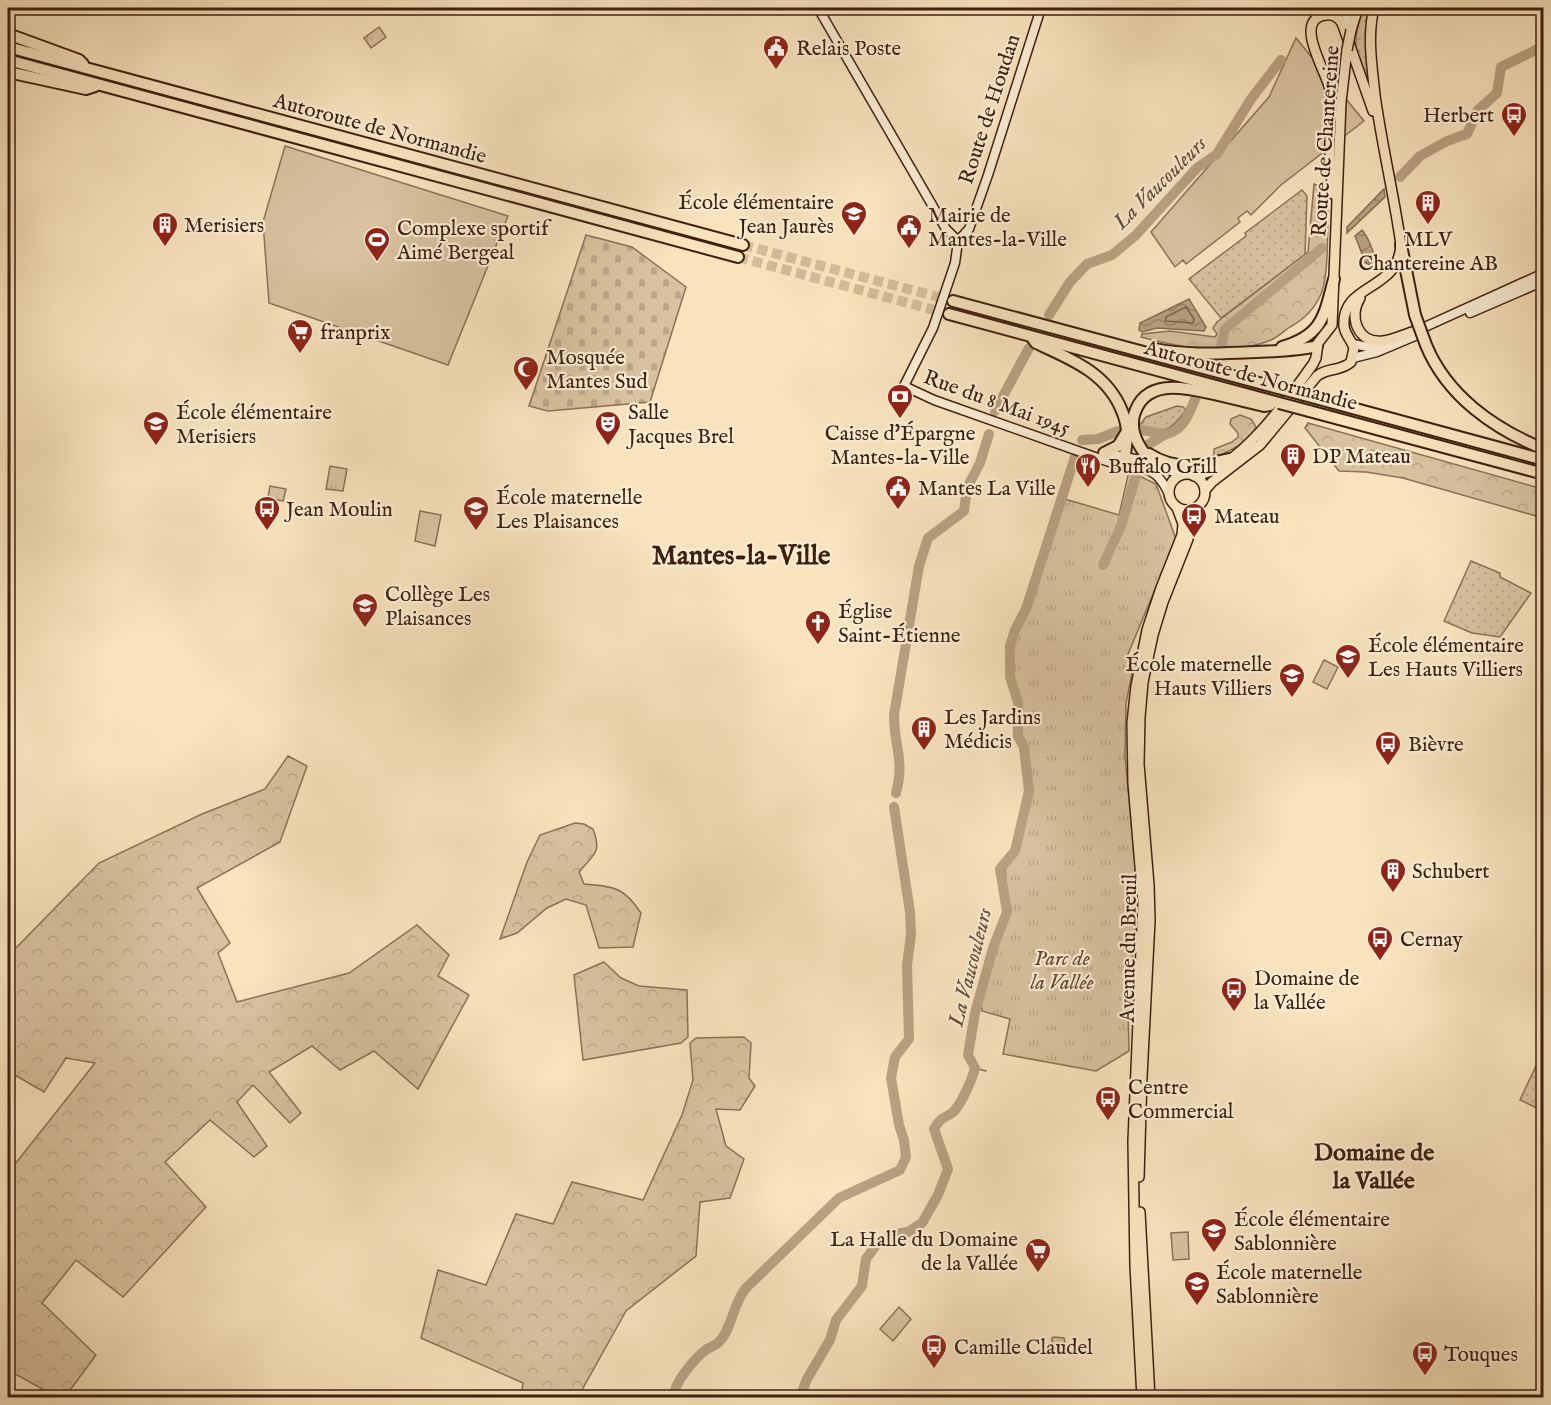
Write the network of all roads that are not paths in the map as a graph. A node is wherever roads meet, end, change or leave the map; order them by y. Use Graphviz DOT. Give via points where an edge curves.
graph roads {
  1 [pos="818,8"];
  2 [pos="1041,8"];
  3 [pos="1324,8"];
  4 [pos="1346,8"];
  5 [pos="1358,8"];
  6 [pos="1374,8"];
  7 [pos="1316,19"];
  8 [pos="8,34"];
  9 [pos="8,47"];
  10 [pos="1350,53"];
  11 [pos="8,60"];
  12 [pos="90,70"];
  13 [pos="8,72"];
  14 [pos="98,85"];
  15 [pos="1381,136"];
  16 [pos="1337,223"];
  17 [pos="958,241"];
  18 [pos="743,245"];
  19 [pos="1401,245"];
  20 [pos="738,257"];
  21 [pos="1544,273"];
  22 [pos="1334,279"];
  23 [pos="1544,281"];
  24 [pos="1372,285"];
  25 [pos="953,301"];
  26 [pos="949,314"];
  27 [pos="1415,331"];
  28 [pos="1326,334"];
  29 [pos="1346,335"];
  30 [pos="1030,336"];
  31 [pos="1353,344"];
  32 [pos="1128,348"];
  33 [pos="1264,351"];
  34 [pos="1316,351"];
  35 [pos="1353,358"];
  36 [pos="1330,369"];
  37 [pos="904,386"];
  38 [pos="1270,403"];
  39 [pos="1126,427"];
  40 [pos="1138,444"];
  41 [pos="1544,449"];
  42 [pos="1078,451"];
  43 [pos="1104,453"];
  44 [pos="1125,456"];
  45 [pos="1229,459"];
  46 [pos="1544,460"];
  47 [pos="1154,464"];
  48 [pos="1134,466"];
  49 [pos="1544,474"];
  50 [pos="1181,475"];
  51 [pos="1194,476"];
  52 [pos="1205,490"];
  53 [pos="1168,492"];
  54 [pos="1177,508"];
  55 [pos="1196,508"];
  56 [pos="1150,1394"];
  57 [pos="1142,1398"];
  1 -- 17 [label="main road" via="946,229"];
  2 -- 17 [label="main road, Route de Houdan" via="969,229"];
  3 -- 7 [label="main road"];
  4 -- 10 [label="main road"];
  5 -- 10 [label="main road, Route de Chantereine, bridge" via="1351,30"];
  6 -- 15 [label="main road" via="1371,60"];
  7 -- 10 [label="main road" via="1329,15 1340,19"];
  7 -- 16 [label="main road" via="1312,45 1329,81 1332,99 1330,164"];
  8 -- 12 [label="highway" via="79,60"];
  9 -- 12 [label="highway, Autoroute de Normandie"];
  10 -- 15 [label="main road"];
  10 -- 16 [label="main road, Route de Chantereine" via="1341,102"];
  11 -- 14 [label="highway, Autoroute de Normandie"];
  12 -- 18 [label="highway, Autoroute de Normandie"];
  13 -- 14 [label="highway" via="86,89"];
  14 -- 20 [label="highway, Autoroute de Normandie"];
  15 -- 19 [label="main road"];
  16 -- 22 [label="main road, Route de Chantereine"];
  17 -- 37 [label="main road, Route de Houdan" via="956,263 933,328"];
  19 -- 24 [label="main road" via="1395,268"];
  19 -- 41 [label="highway, bridge" via="1415,315 1431,357 1478,413 1520,440"];
  21 -- 27 [label="main road"];
  22 -- 28 [label="main road, Route de Chantereine" via="1332,322"];
  22 -- 33 [label="highway" via="1320,324 1301,341"];
  23 -- 35 [label="main road" via="1400,343"];
  24 -- 27 [label="main road" via="1355,308 1354,320 1359,331 1379,341"];
  24 -- 29 [label="main road" via="1347,309"];
  25 -- 32 [label="highway, Autoroute de Normandie"];
  26 -- 30 [label="highway, Autoroute de Normandie"];
  27 -- 31 [label="main road" via="1373,348"];
  28 -- 29 [label="main road"];
  28 -- 34 [label="main road"];
  29 -- 31 [label="main road"];
  30 -- 38 [label="highway, Autoroute de Normandie"];
  30 -- 39 [label="highway" via="1036,344 1077,362 1100,379 1114,395"];
  31 -- 35 [label="main road"];
  32 -- 33 [label="highway" via="1201,355"];
  32 -- 46 [label="highway, Autoroute de Normandie, bridge"];
  33 -- 34 [label="highway"];
  34 -- 36 [label="main road" via="1320,363"];
  34 -- 45 [label="main road" via="1309,370 1261,430"];
  35 -- 36 [label="main road" via="1345,368"];
  36 -- 52 [label="main road" via="1313,379 1260,445"];
  37 -- 42 [label="main road, Rue du 8 Mai 1945"];
  38 -- 40 [label="highway" via="1187,388 1159,389 1146,396 1136,410 1133,428"];
  38 -- 49 [label="highway, Autoroute de Normandie, bridge"];
  39 -- 43 [label="highway" via="1124,439"];
  39 -- 44 [label="highway"];
  40 -- 45 [label="highway" via="1152,456 1177,465"];
  40 -- 47 [label="highway"];
  42 -- 43 [label="main road"];
  42 -- 48 [label="main road"];
  43 -- 44 [label="main road"];
  44 -- 47 [label="main road"];
  44 -- 48 [label="highway" via="1128,464"];
  45 -- 51 [label="main road"];
  47 -- 50 [label="main road"];
  48 -- 53 [label="main road" via="1155,474"];
  50 -- 51 [label="main road"];
  50 -- 53 [label="main road" via="1172,481"];
  51 -- 52 [label="main road"];
  52 -- 55 [label="main road" via="1203,501"];
  53 -- 54 [label="main road"];
  54 -- 55 [label="main road"];
  54 -- 57 [label="main road" via="1182,535 1147,630 1133,709 1131,760 1143,919 1133,1141"];
  55 -- 56 [label="main road, Avenue du Breuil" via="1153,635 1139,729 1150,897 1139,1157"];
}
